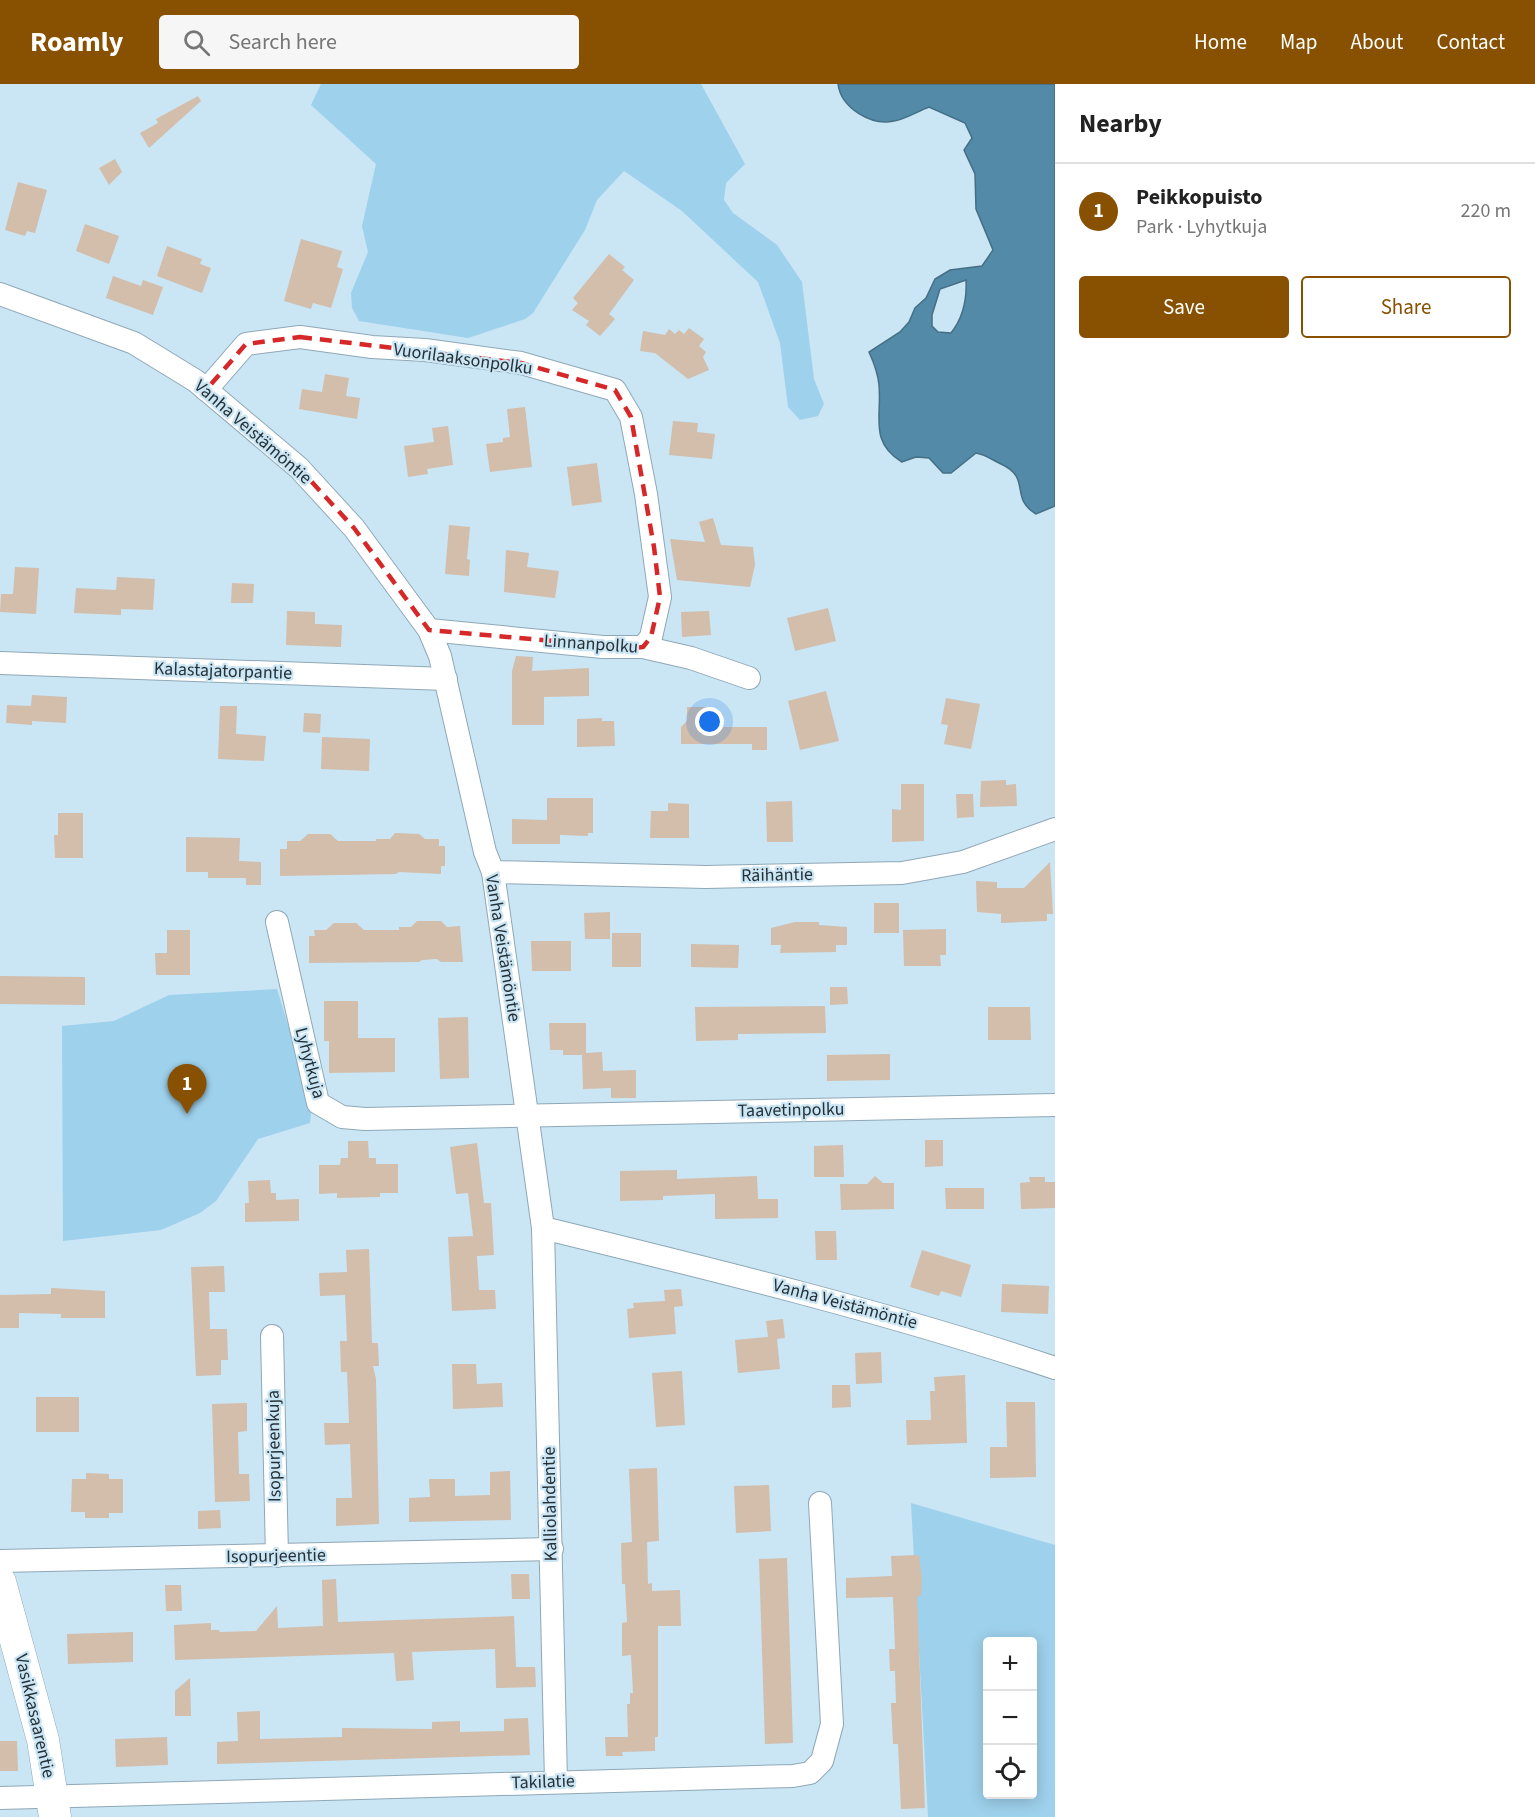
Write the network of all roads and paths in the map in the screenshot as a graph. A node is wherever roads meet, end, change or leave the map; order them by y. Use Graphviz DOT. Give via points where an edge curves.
graph roads {
  1 [pos="0,294"];
  2 [pos="206,390"];
  3 [pos="429,630"];
  4 [pos="644,647"];
  5 [pos="0,663"];
  6 [pos="749,678"];
  7 [pos="446,679"];
  8 [pos="1055,829"];
  9 [pos="493,872"];
  10 [pos="276,922"];
  11 [pos="1055,1105"];
  12 [pos="528,1115"];
  13 [pos="543,1228"];
  14 [pos="272,1336"];
  15 [pos="1055,1368"];
  16 [pos="820,1503"];
  17 [pos="552,1549"];
  18 [pos="277,1556"];
  19 [pos="0,1561"];
  20 [pos="0,1582"];
  21 [pos="556,1781"];
  22 [pos="0,1798"];
  23 [pos="54,1807"];
  1 -- 2 [label="street, Vanha Veistämöntie" via="134,343"];
  2 -- 3 [label="street, Vanha Veistämöntie" via="299,468 354,528"];
  2 -- 4 [label="street, Vuorilaaksonpolku" via="246,344 300,336 521,363 615,390 631,417 657,567 660,597 651,637"];
  3 -- 4 [label="street, Linnanpolku" via="603,647"];
  3 -- 7 [label="street, Vanha Veistämöntie"];
  4 -- 6 [label="street, Linnanpolku" via="691,657"];
  5 -- 7 [label="street, Kalastajatorpantie"];
  7 -- 9 [label="street, Vanha Veistämöntie" via="485,852"];
  8 -- 9 [label="street, Räihäntie" via="963,862 902,873 706,877"];
  9 -- 12 [label="street, Vanha Veistämöntie"];
  10 -- 12 [label="street, Lyhytkuja" via="318,1103 342,1117 365,1119"];
  11 -- 12 [label="street, Taavetinpolku"];
  12 -- 13 [label="street, Vanha Veistämöntie"];
  13 -- 15 [label="street, Vanha Veistämöntie" via="809,1294"];
  13 -- 17 [label="street, Kalliolahdentie"];
  14 -- 18 [label="street, Isopurjeenkuja"];
  16 -- 21 [label="street, Takilatie" via="832,1724 822,1761 810,1773 793,1776"];
  17 -- 18 [label="street, Isopurjeentie"];
  17 -- 21 [label="street, Kalliolahdentie"];
  18 -- 19 [label="street, Isopurjeentie"];
  20 -- 23 [label="street, Vasikkasaarentie" via="25,1667"];
  21 -- 23 [label="street, Takilatie"];
  22 -- 23 [label="street, Takilatie"];
}
